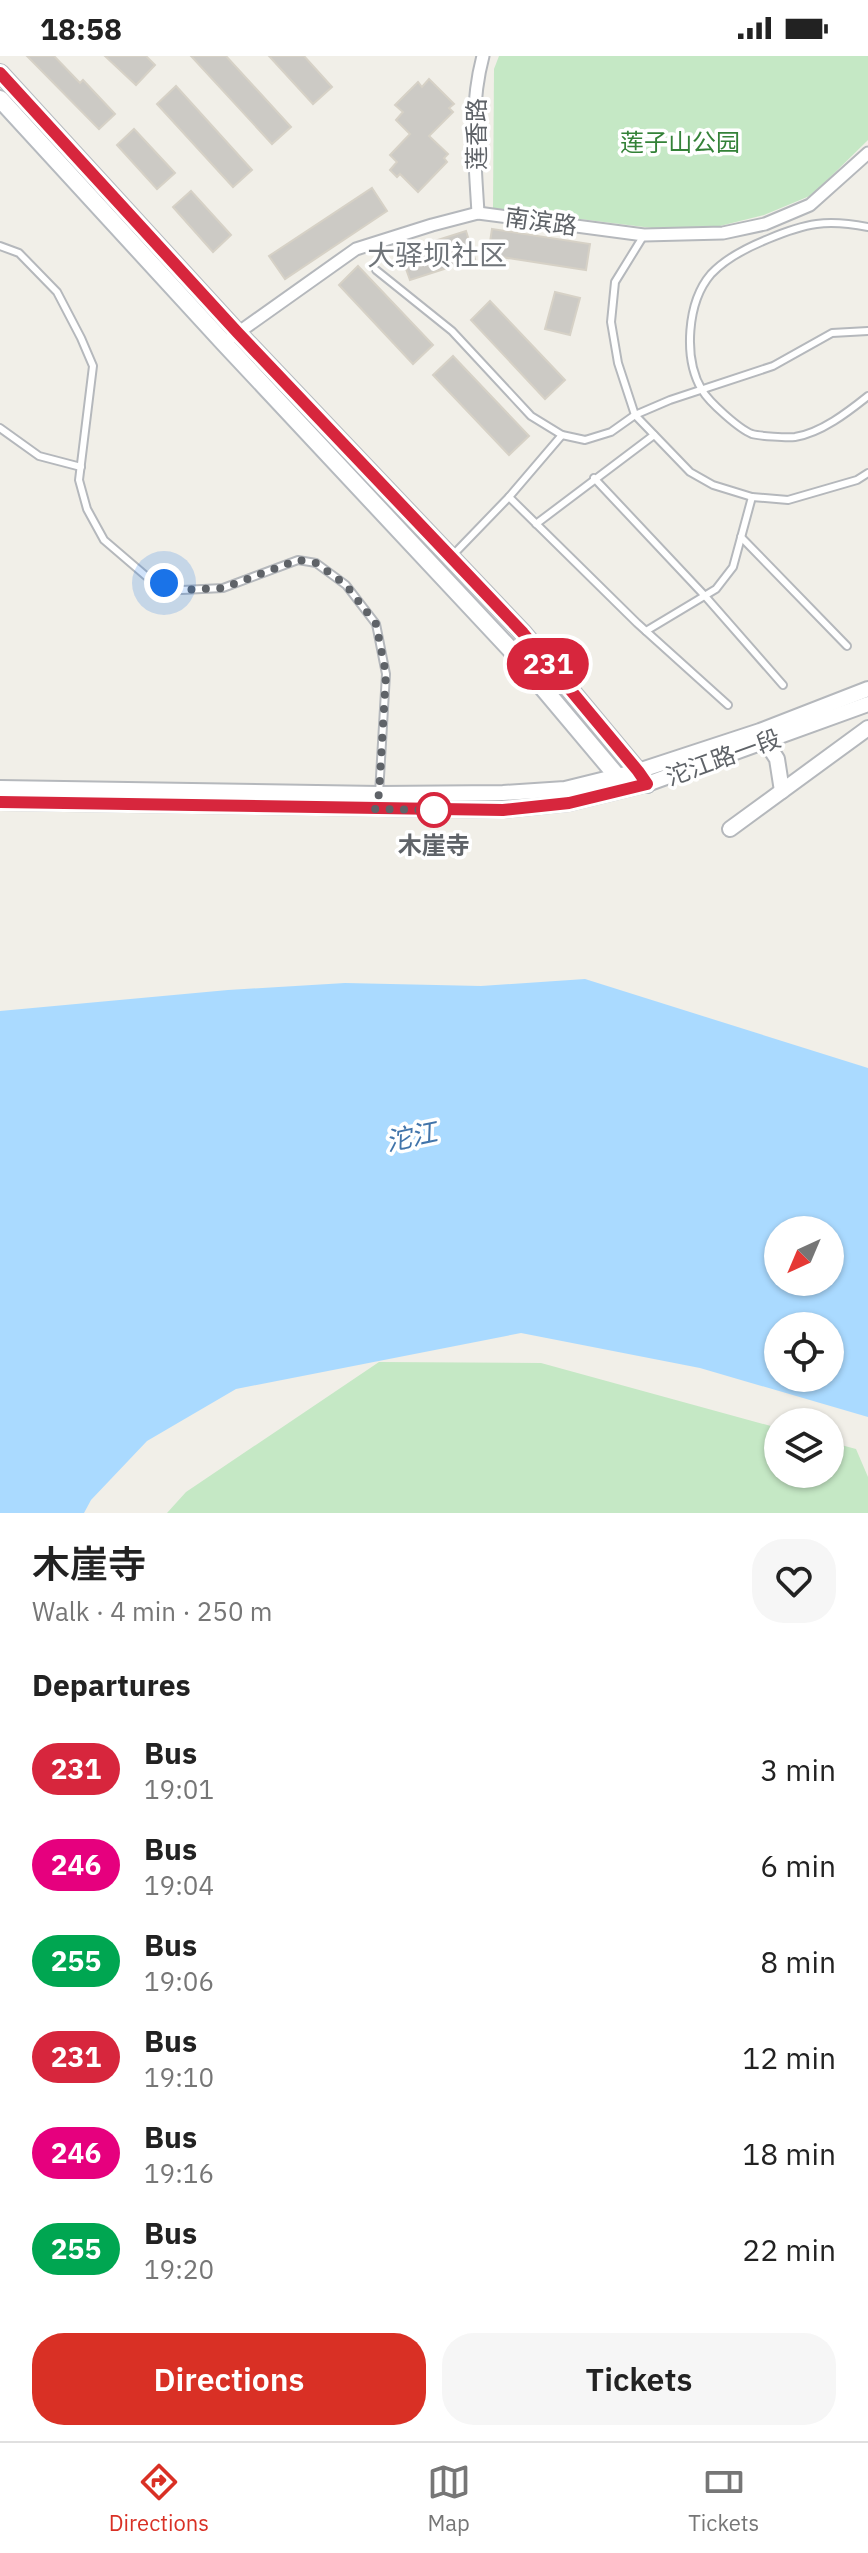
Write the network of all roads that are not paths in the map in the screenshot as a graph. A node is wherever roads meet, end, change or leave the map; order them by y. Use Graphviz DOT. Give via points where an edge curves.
graph roads {
  1 [pos="483,56"];
  2 [pos="0,73"];
  3 [pos="0,99"];
  4 [pos="868,153"];
  5 [pos="478,213"];
  6 [pos="868,227"];
  7 [pos="644,235"];
  8 [pos="0,246"];
  9 [pos="376,270"];
  10 [pos="868,331"];
  11 [pos="231,338"];
  12 [pos="702,391"];
  13 [pos="868,396"];
  14 [pos="635,415"];
  15 [pos="0,428"];
  16 [pos="562,435"];
  17 [pos="654,435"];
  18 [pos="81,467"];
  19 [pos="868,473"];
  20 [pos="594,478"];
  21 [pos="509,497"];
  22 [pos="752,497"];
  23 [pos="536,524"];
  24 [pos="741,537"];
  25 [pos="450,558"];
  26 [pos="705,596"];
  27 [pos="646,631"];
  28 [pos="847,646"];
  29 [pos="783,685"];
  30 [pos="868,689"];
  31 [pos="868,704"];
  32 [pos="728,705"];
  33 [pos="868,728"];
  34 [pos="766,742"];
  35 [pos="617,776"];
  36 [pos="642,778"];
  37 [pos="0,788"];
  38 [pos="782,791"];
  39 [pos="379,794"];
  40 [pos="0,802"];
  41 [pos="375,809"];
  42 [pos="730,829"];
  1 -- 5 [label="street, 莲香路" via="473,120"];
  2 -- 11 [label="main road"];
  3 -- 11 [label="main road"];
  4 -- 7 [label="street, 南滨路" via="810,205 765,224 723,233"];
  5 -- 7 [label="street, 南滨路"];
  5 -- 11 [label="street, 南滨路" via="356,249"];
  6 -- 12 [label="lane" via="804,224 746,248 712,273 692,313 693,359"];
  7 -- 14 [label="lane" via="615,282 611,322"];
  8 -- 18 [label="lane" via="19,253 57,292 93,366"];
  9 -- 16 [label="lane" via="452,331 531,416"];
  10 -- 12 [label="lane" via="832,333 773,366"];
  11 -- 25 [label="main road"];
  11 -- 35 [label="main road"];
  12 -- 13 [label="lane" via="752,434 794,437 837,421"];
  12 -- 14 [label="lane"];
  14 -- 16 [label="lane" via="611,432 585,440"];
  14 -- 17 [label="lane"];
  15 -- 18 [label="lane" via="39,456"];
  16 -- 21 [label="lane"];
  17 -- 20 [label="lane"];
  17 -- 22 [label="lane" via="690,472"];
  18 -- 39 [label="lane" via="87,509 104,540 146,576 182,590 223,588 298,560 316,563 346,585 376,624 386,674"];
  19 -- 22 [label="lane" via="788,500"];
  20 -- 23 [label="lane"];
  20 -- 26 [label="lane"];
  21 -- 23 [label="lane"];
  21 -- 25 [label="lane"];
  22 -- 24 [label="lane"];
  23 -- 27 [label="lane"];
  24 -- 26 [label="lane" via="733,567"];
  24 -- 28 [label="lane"];
  25 -- 36 [label="main road" via="523,633"];
  26 -- 27 [label="lane"];
  26 -- 29 [label="lane"];
  27 -- 32 [label="lane"];
  30 -- 36 [label="street, 沱江路一段"];
  31 -- 34 [label="street, 沱江路一段"];
  33 -- 38 [label="street"];
  34 -- 36 [label="street, 沱江路一段"];
  34 -- 38 [label="street" via="777,759"];
  35 -- 36 [label="main road"];
  35 -- 39 [label="street" via="565,789"];
  36 -- 41 [label="street, 沱江路一段" via="569,803 503,810"];
  37 -- 39 [label="street"];
  38 -- 42 [label="street"];
  39 -- 41 [label="lane"];
  40 -- 41 [label="street, 沱江路一段"];
}
